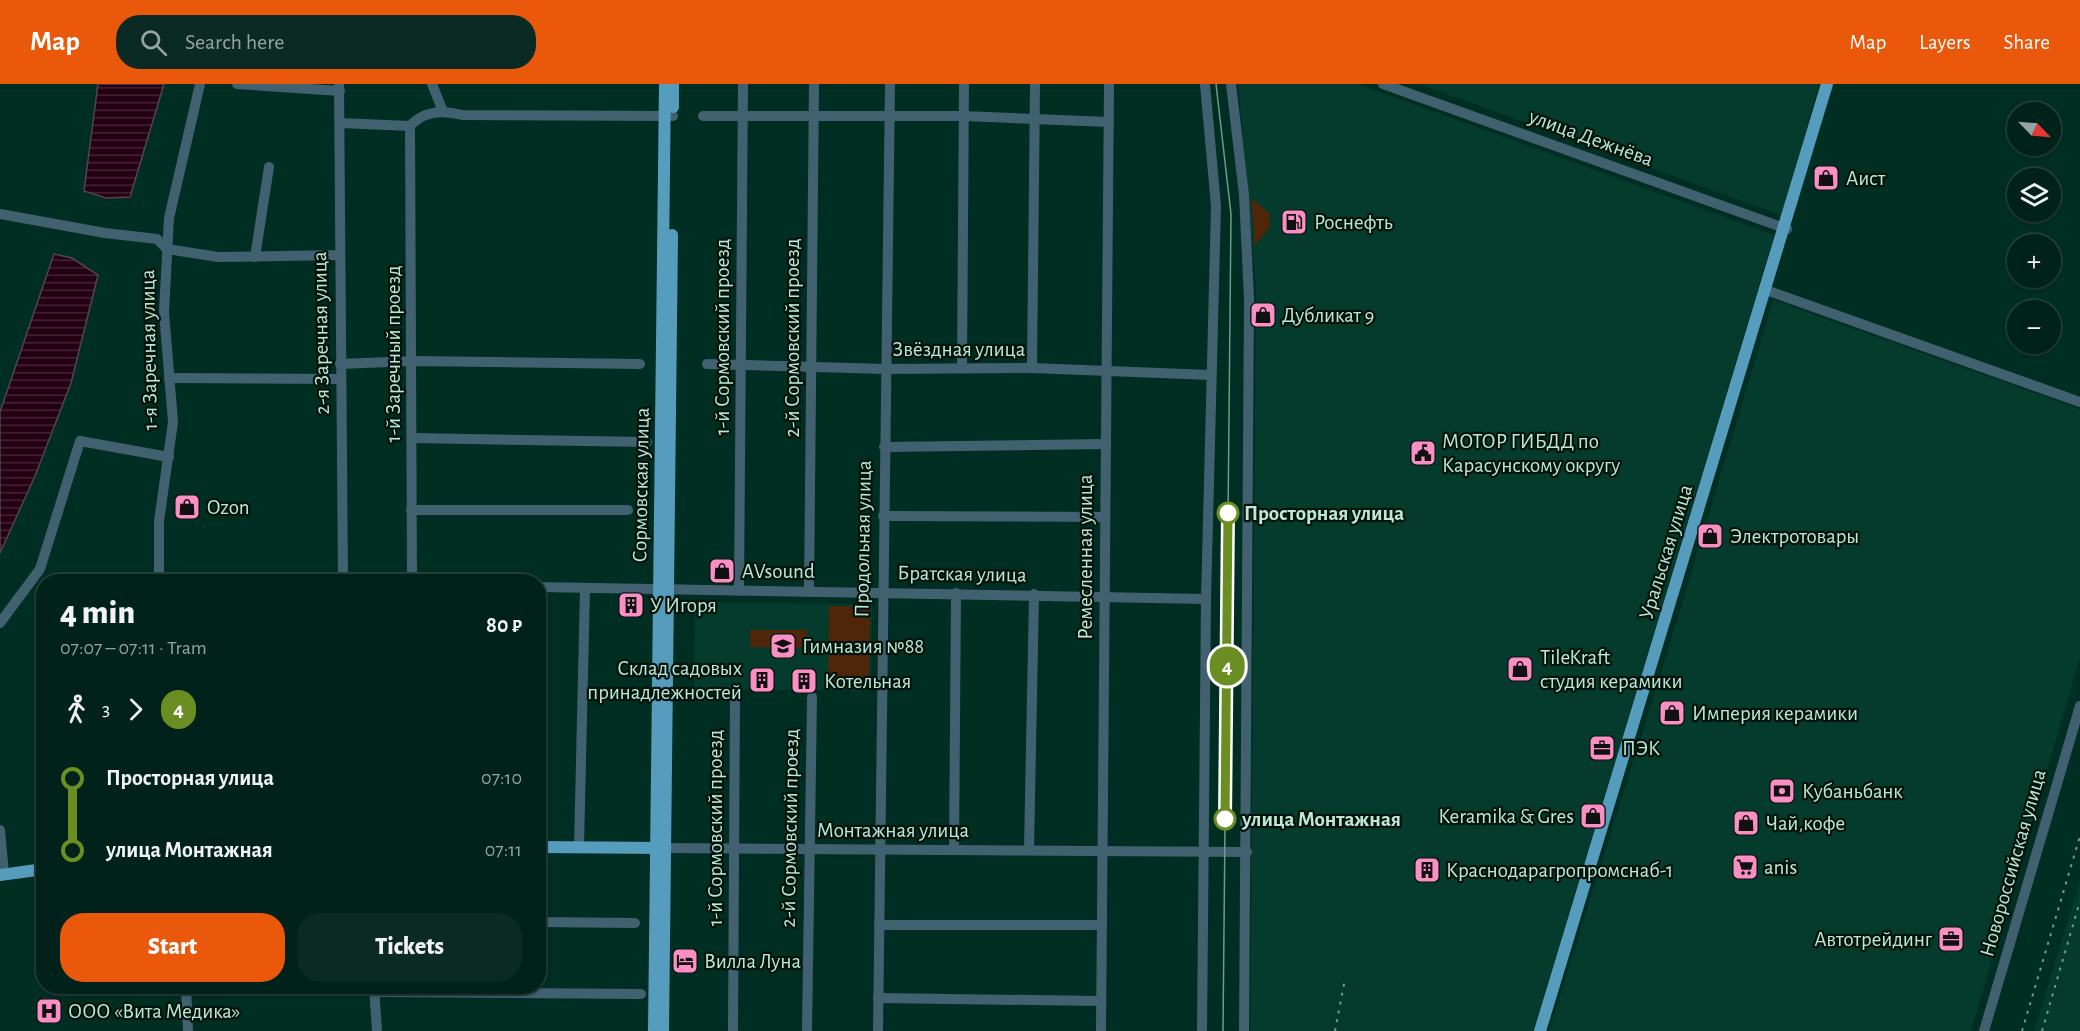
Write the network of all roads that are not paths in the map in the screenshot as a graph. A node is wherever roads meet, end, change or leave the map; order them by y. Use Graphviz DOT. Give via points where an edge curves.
graph roads {
  1 [pos="200,84"];
  2 [pos="237,84"];
  3 [pos="432,84"];
  4 [pos="664,84"];
  5 [pos="673,84"];
  6 [pos="743,84"];
  7 [pos="814,84"];
  8 [pos="890,84"];
  9 [pos="964,84"];
  10 [pos="1035,84"];
  11 [pos="1109,84"];
  12 [pos="1205,84"];
  13 [pos="1231,84"];
  14 [pos="1383,84"];
  15 [pos="1828,84"];
  16 [pos="340,88"];
  17 [pos="442,110"];
  18 [pos="889,115"];
  19 [pos="669,116"];
  20 [pos="703,116"];
  21 [pos="813,116"];
  22 [pos="963,116"];
  23 [pos="743,117"];
  24 [pos="1035,121"];
  25 [pos="1109,122"];
  26 [pos="340,123"];
  27 [pos="410,126"];
  28 [pos="269,167"];
  29 [pos="0,214"];
  30 [pos="1786,228"];
  31 [pos="167,249"];
  32 [pos="340,255"];
  33 [pos="255,257"];
  34 [pos="1768,290"];
  35 [pos="413,361"];
  36 [pos="340,364"];
  37 [pos="640,364"];
  38 [pos="707,364"];
  39 [pos="742,365"];
  40 [pos="812,368"];
  41 [pos="962,368"];
  42 [pos="1032,368"];
  43 [pos="885,369"];
  44 [pos="1108,371"];
  45 [pos="1211,375"];
  46 [pos="169,378"];
  47 [pos="341,379"];
  48 [pos="2080,402"];
  49 [pos="412,438"];
  50 [pos="647,442"];
  51 [pos="1106,444"];
  52 [pos="884,447"];
  53 [pos="169,457"];
  54 [pos="411,510"];
  55 [pos="628,510"];
  56 [pos="883,516"];
  57 [pos="1104,517"];
  58 [pos="36,574"];
  59 [pos="36,574"];
  60 [pos="159,574"];
  61 [pos="343,574"];
  62 [pos="412,574"];
  63 [pos="546,587"];
  64 [pos="585,589"];
  65 [pos="664,589"];
  66 [pos="739,591"];
  67 [pos="809,592"];
  68 [pos="882,593"];
  69 [pos="956,593"];
  70 [pos="1034,594"];
  71 [pos="1105,596"];
  72 [pos="1206,599"];
  73 [pos="0,623"];
  74 [pos="735,696"];
  75 [pos="812,697"];
  76 [pos="2080,706"];
  77 [pos="0,830"];
  78 [pos="546,847"];
  79 [pos="579,847"];
  80 [pos="661,848"];
  81 [pos="734,848"];
  82 [pos="808,849"];
  83 [pos="879,849"];
  84 [pos="954,850"];
  85 [pos="1029,850"];
  86 [pos="1103,851"];
  87 [pos="1205,851"];
  88 [pos="1247,852"];
  89 [pos="36,870"];
  90 [pos="2,874"];
  91 [pos="546,922"];
  92 [pos="635,923"];
  93 [pos="879,925"];
  94 [pos="1102,925"];
  95 [pos="546,993"];
  96 [pos="186,994"];
  97 [pos="374,994"];
  98 [pos="641,994"];
  99 [pos="878,998"];
  100 [pos="1100,1001"];
  101 [pos="188,1031"];
  102 [pos="377,1031"];
  103 [pos="654,1031"];
  104 [pos="663,1031"];
  105 [pos="733,1031"];
  106 [pos="807,1031"];
  107 [pos="878,1031"];
  108 [pos="1101,1031"];
  109 [pos="1202,1031"];
  110 [pos="1244,1031"];
  111 [pos="1542,1031"];
  112 [pos="1984,1031"];
  1 -- 31 [label="street, 1-я Заречная улица" via="169,218"];
  2 -- 16 [label="street"];
  3 -- 17 [label="street"];
  4 -- 19 [label="main road, Сормовская улица"];
  5 -- 19 [label="main road, Сормовская улица"];
  6 -- 23 [label="street, 1-й Сормовский проезд"];
  7 -- 21 [label="street, 2-й Сормовский проезд"];
  8 -- 18 [label="street, Продольная улица"];
  9 -- 22 [label="street"];
  10 -- 24 [label="street"];
  11 -- 25 [label="street, Ремесленная улица"];
  12 -- 45 [label="street" via="1216,206"];
  13 -- 88 [label="street" via="1244,195 1250,299"];
  14 -- 30 [label="street, улица Дежнёва"];
  15 -- 30 [label="main road, Уральская улица"];
  16 -- 26 [label="street, 2-я Заречная улица"];
  17 -- 19 [label="street" via="462,115"];
  17 -- 27 [label="street" via="416,119"];
  18 -- 21 [label="street"];
  18 -- 22 [label="street"];
  18 -- 43 [label="street, Продольная улица"];
  19 -- 65 [label="main road, Сормовская улица"];
  20 -- 23 [label="street"];
  21 -- 23 [label="street"];
  21 -- 40 [label="street, 2-й Сормовский проезд"];
  22 -- 24 [label="street"];
  22 -- 41 [label="street"];
  23 -- 39 [label="street, 1-й Сормовский проезд"];
  24 -- 25 [label="street"];
  24 -- 42 [label="street"];
  25 -- 44 [label="street, Ремесленная улица"];
  26 -- 27 [label="street"];
  26 -- 32 [label="street, 2-я Заречная улица"];
  27 -- 35 [label="street, 1-й Заречный проезд"];
  28 -- 33 [label="street"];
  29 -- 31 [label="street" via="157,239"];
  30 -- 34 [label="main road, Уральская улица"];
  31 -- 33 [label="street" via="218,257"];
  31 -- 46 [label="street, 1-я Заречная улица" via="164,312"];
  32 -- 33 [label="street"];
  32 -- 36 [label="street, 2-я Заречная улица"];
  34 -- 48 [label="street"];
  34 -- 111 [label="main road, Уральская улица"];
  35 -- 36 [label="street"];
  35 -- 37 [label="street"];
  35 -- 49 [label="street, 1-й Заречный проезд"];
  36 -- 47 [label="street, 2-я Заречная улица"];
  38 -- 39 [label="street, Звёздная улица"];
  39 -- 40 [label="street, Звёздная улица"];
  39 -- 66 [label="street, 1-й Сормовский проезд"];
  40 -- 43 [label="street, Звёздная улица"];
  40 -- 67 [label="street, 2-й Сормовский проезд"];
  41 -- 42 [label="street, Звёздная улица"];
  41 -- 43 [label="street, Звёздная улица"];
  42 -- 44 [label="street, Звёздная улица"];
  43 -- 52 [label="street, Продольная улица"];
  44 -- 45 [label="street, Звёздная улица"];
  44 -- 51 [label="street, Ремесленная улица"];
  45 -- 72 [label="street"];
  46 -- 47 [label="street"];
  46 -- 53 [label="street, 1-я Заречная улица"];
  47 -- 61 [label="street, 2-я Заречная улица"];
  49 -- 50 [label="street"];
  49 -- 54 [label="street, 1-й Заречный проезд"];
  51 -- 52 [label="street"];
  51 -- 57 [label="street, Ремесленная улица"];
  52 -- 56 [label="street, Продольная улица"];
  53 -- 58 [label="street" via="80,441"];
  53 -- 60 [label="street, 1-я Заречная улица" via="159,521"];
  54 -- 55 [label="street"];
  54 -- 62 [label="street, 1-й Заречный проезд"];
  56 -- 57 [label="street"];
  56 -- 68 [label="street, Продольная улица"];
  57 -- 71 [label="street, Ремесленная улица"];
  59 -- 73 [label="street"];
  63 -- 64 [label="street, Братская улица"];
  64 -- 65 [label="street, Братская улица"];
  64 -- 79 [label="street"];
  65 -- 66 [label="street, Братская улица"];
  65 -- 80 [label="main road, Сормовская улица"];
  66 -- 67 [label="street, Братская улица"];
  67 -- 68 [label="street, Братская улица"];
  68 -- 69 [label="street, Братская улица"];
  68 -- 83 [label="street, Продольная улица"];
  69 -- 70 [label="street, Братская улица"];
  69 -- 84 [label="street"];
  70 -- 71 [label="street, Братская улица"];
  70 -- 85 [label="street"];
  71 -- 72 [label="street, Братская улица"];
  71 -- 86 [label="street, Ремесленная улица"];
  72 -- 87 [label="street"];
  74 -- 81 [label="street, 1-й Сормовский проезд"];
  75 -- 82 [label="street, 2-й Сормовский проезд"];
  76 -- 112 [label="street, Новороссийская улица"];
  77 -- 90 [label="street"];
  78 -- 79 [label="main road, Монтажная улица"];
  79 -- 80 [label="main road, Монтажная улица"];
  80 -- 81 [label="street, Монтажная улица"];
  80 -- 103 [label="main road, Сормовская улица"];
  80 -- 104 [label="main road, Сормовская улица"];
  81 -- 82 [label="street, Монтажная улица"];
  81 -- 105 [label="street, 1-й Сормовский проезд"];
  82 -- 83 [label="street, Монтажная улица"];
  82 -- 106 [label="street, 2-й Сормовский проезд"];
  83 -- 84 [label="street, Монтажная улица"];
  83 -- 93 [label="street, Продольная улица"];
  84 -- 85 [label="street, Монтажная улица"];
  85 -- 86 [label="street, Монтажная улица"];
  86 -- 87 [label="street, Монтажная улица"];
  86 -- 94 [label="street, Ремесленная улица"];
  87 -- 88 [label="street, Монтажная улица"];
  87 -- 109 [label="street"];
  88 -- 110 [label="street"];
  89 -- 90 [label="main road"];
  91 -- 92 [label="street"];
  93 -- 94 [label="street"];
  93 -- 99 [label="street, Продольная улица"];
  94 -- 100 [label="street, Ремесленная улица"];
  95 -- 98 [label="street"];
  96 -- 101 [label="street"];
  97 -- 102 [label="street"];
  99 -- 100 [label="street"];
  99 -- 107 [label="street, Продольная улица"];
  100 -- 108 [label="street, Ремесленная улица"];
}
